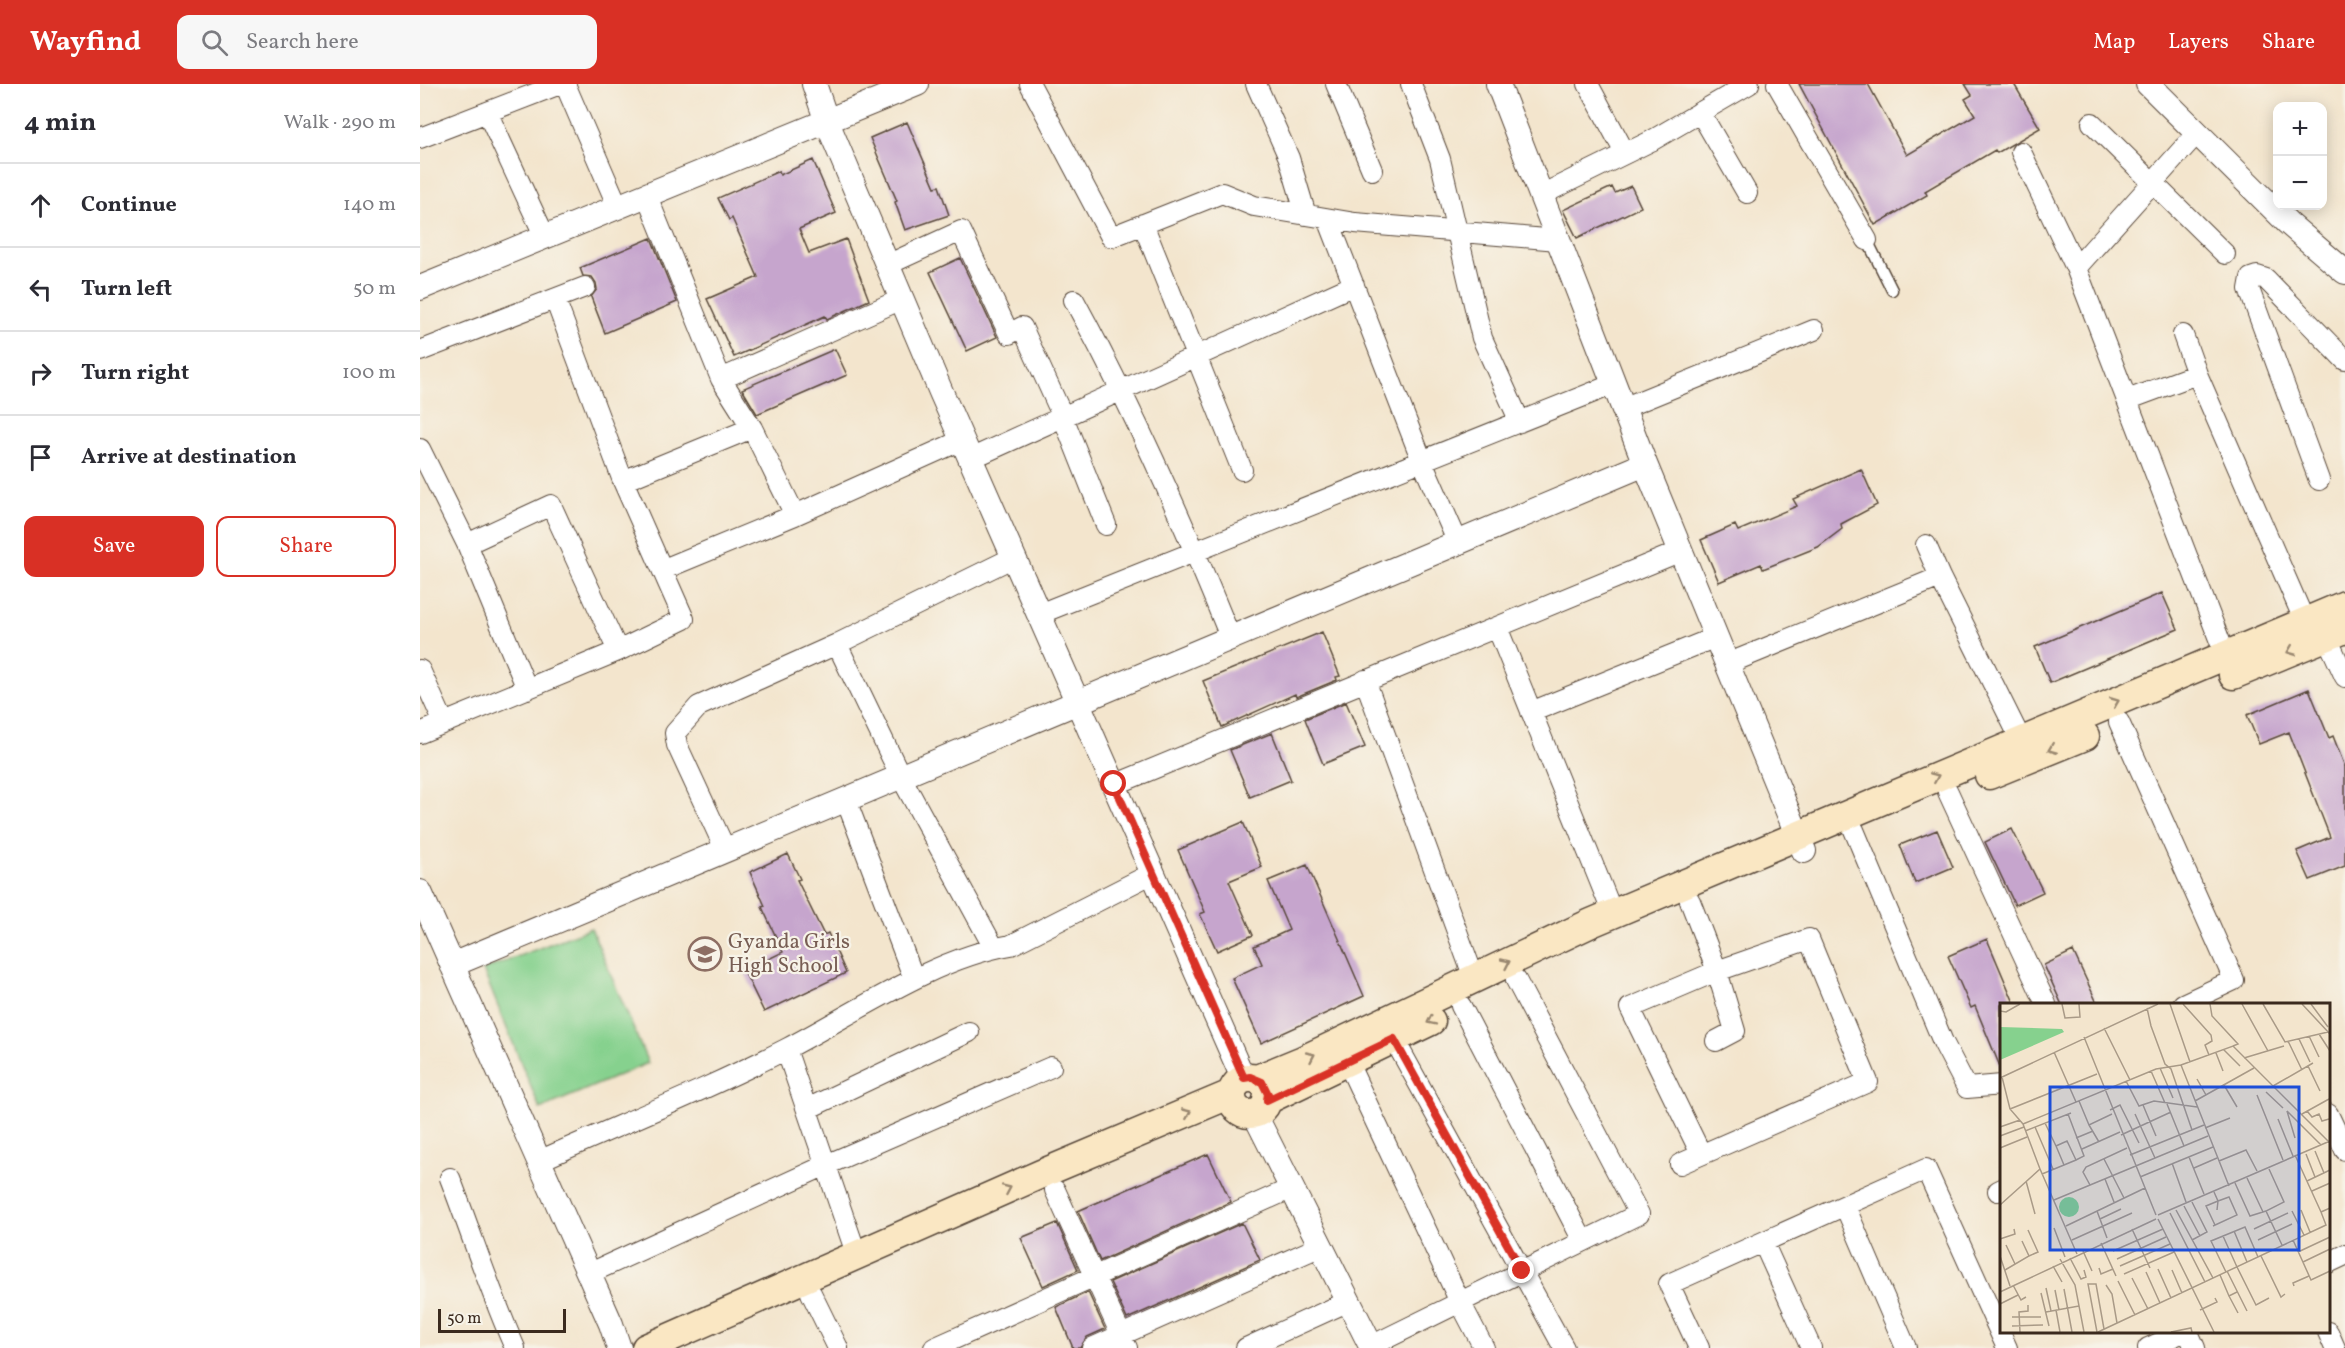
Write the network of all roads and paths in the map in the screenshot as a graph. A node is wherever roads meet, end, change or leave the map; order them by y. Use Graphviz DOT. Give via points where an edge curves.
graph roads {
  1 [pos="560,84"];
  2 [pos="565,84"];
  3 [pos="814,84"];
  4 [pos="917,84"];
  5 [pos="1030,84"];
  6 [pos="1256,84"];
  7 [pos="1336,84"];
  8 [pos="1411,84"];
  9 [pos="1498,84"];
  10 [pos="1588,84"];
  11 [pos="1749,84"];
  12 [pos="1777,84"];
  13 [pos="2148,84"];
  14 [pos="487,112"];
  15 [pos="1700,112"];
  16 [pos="827,122"];
  17 [pos="2092,123"];
  18 [pos="2197,133"];
  19 [pos="420,138"];
  20 [pos="2021,152"];
  21 [pos="1625,153"];
  22 [pos="1372,170"];
  23 [pos="2153,183"];
  24 [pos="1748,193"];
  25 [pos="1540,195"];
  26 [pos="646,196"];
  27 [pos="618,207"];
  28 [pos="1306,215"];
  29 [pos="1328,219"];
  30 [pos="1143,224"];
  31 [pos="1456,232"];
  32 [pos="545,237"];
  33 [pos="1558,240"];
  34 [pos="1868,240"];
  35 [pos="2225,254"];
  36 [pos="887,265"];
  37 [pos="2076,268"];
  38 [pos="2345,272"];
  39 [pos="1354,285"];
  40 [pos="585,287"];
  41 [pos="420,288"];
  42 [pos="1892,290"];
  43 [pos="555,299"];
  44 [pos="902,299"];
  45 [pos="1074,300"];
  46 [pos="1814,330"];
  47 [pos="2183,335"];
  48 [pos="420,351"];
  49 [pos="1195,357"];
  50 [pos="2345,360"];
  51 [pos="2197,374"];
  52 [pos="722,379"];
  53 [pos="1614,384"];
  54 [pos="1123,389"];
  55 [pos="2127,399"];
  56 [pos="1623,408"];
  57 [pos="1063,417"];
  58 [pos="1520,422"];
  59 [pos="752,428"];
  60 [pos="420,449"];
  61 [pos="966,449"];
  62 [pos="1422,461"];
  63 [pos="1645,464"];
  64 [pos="1242,470"];
  65 [pos="2319,480"];
  66 [pos="623,481"];
  67 [pos="795,515"];
  68 [pos="1106,525"];
  69 [pos="1458,543"];
  70 [pos="466,544"];
  71 [pos="1926,545"];
  72 [pos="1681,551"];
  73 [pos="1196,552"];
  74 [pos="1014,557"];
  75 [pos="664,568"];
  76 [pos="1940,577"];
  77 [pos="2345,605"];
  78 [pos="1039,614"];
  79 [pos="2323,626"];
  80 [pos="1497,627"];
  81 [pos="1716,637"];
  82 [pos="1231,639"];
  83 [pos="837,644"];
  84 [pos="618,651"];
  85 [pos="2226,657"];
  86 [pos="1727,664"];
  87 [pos="420,670"];
  88 [pos="2345,677"];
  89 [pos="1365,680"];
  90 [pos="527,689"];
  91 [pos="1078,703"];
  92 [pos="1531,712"];
  93 [pos="2119,722"];
  94 [pos="444,723"];
  95 [pos="420,733"];
  96 [pos="2021,740"];
  97 [pos="901,777"];
  98 [pos="1114,784"];
  99 [pos="1948,792"];
  100 [pos="846,800"];
  101 [pos="1854,830"];
  102 [pos="1800,843"];
  103 [pos="726,851"];
  104 [pos="1153,873"];
  105 [pos="420,892"];
  106 [pos="1690,901"];
  107 [pos="1612,914"];
  108 [pos="994,948"];
  109 [pos="452,965"];
  110 [pos="1717,971"];
  111 [pos="1474,978"];
  112 [pos="914,979"];
  113 [pos="1516,980"];
  114 [pos="2045,1003"];
  115 [pos="2187,1003"];
  116 [pos="1461,1006"];
  117 [pos="969,1032"];
  118 [pos="1394,1039"];
  119 [pos="1716,1041"];
  120 [pos="786,1049"];
  121 [pos="1347,1061"];
  122 [pos="1051,1067"];
  123 [pos="2000,1085"];
  124 [pos="1249,1096"];
  125 [pos="807,1109"];
  126 [pos="2330,1118"];
  127 [pos="2345,1150"];
  128 [pos="1701,1154"];
  129 [pos="539,1161"];
  130 [pos="1680,1164"];
  131 [pos="826,1165"];
  132 [pos="450,1178"];
  133 [pos="1292,1188"];
  134 [pos="1055,1190"];
  135 [pos="1845,1206"];
  136 [pos="1583,1241"];
  137 [pos="1763,1242"];
  138 [pos="1321,1246"];
  139 [pos="2345,1255"];
  140 [pos="857,1256"];
  141 [pos="2330,1262"];
  142 [pos="1522,1271"];
  143 [pos="588,1273"];
  144 [pos="1095,1277"];
  145 [pos="811,1293"];
  146 [pos="1348,1302"];
  147 [pos="1460,1302"];
  148 [pos="2000,1333"];
  149 [pos="2000,1333"];
  150 [pos="2180,1333"];
  151 [pos="2188,1333"];
  152 [pos="2328,1333"];
  153 [pos="1124,1341"];
  154 [pos="1371,1347"];
  155 [pos="514,1348"];
  156 [pos="619,1348"];
  157 [pos="646,1348"];
  158 [pos="696,1348"];
  159 [pos="837,1348"];
  160 [pos="934,1348"];
  161 [pos="1092,1348"];
  162 [pos="1246,1348"];
  163 [pos="1484,1348"];
  164 [pos="1564,1348"];
  165 [pos="1699,1348"];
  166 [pos="1812,1348"];
  167 [pos="1906,1348"];
  168 [pos="2007,1348"];
  169 [pos="2148,1348"];
  170 [pos="2195,1348"];
  171 [pos="2336,1348"];
  1 -- 14 [label="street"];
  2 -- 27 [label="street"];
  3 -- 16 [label="street"];
  4 -- 16 [label="street"];
  5 -- 30 [label="street" via="1111,237"];
  6 -- 28 [label="street" via="1289,158"];
  7 -- 22 [label="street"];
  8 -- 31 [label="street" via="1440,159"];
  9 -- 25 [label="street"];
  10 -- 21 [label="street"];
  11 -- 15 [label="street"];
  12 -- 34 [label="street"];
  13 -- 18 [label="street"];
  14 -- 19 [label="street"];
  14 -- 32 [label="street"];
  15 -- 21 [label="street"];
  15 -- 24 [label="street"];
  16 -- 26 [label="street"];
  16 -- 36 [label="street"];
  17 -- 23 [label="street"];
  18 -- 23 [label="street"];
  18 -- 38 [label="street" via="2288,223"];
  20 -- 37 [label="street"];
  21 -- 25 [label="street"];
  23 -- 35 [label="street"];
  23 -- 37 [label="street"];
  25 -- 33 [label="street"];
  26 -- 27 [label="street"];
  26 -- 52 [label="street"];
  27 -- 32 [label="street"];
  28 -- 29 [label="street"];
  28 -- 30 [label="street" via="1254,206 1222,193"];
  29 -- 31 [label="street"];
  29 -- 39 [label="street"];
  30 -- 49 [label="street"];
  31 -- 33 [label="street"];
  31 -- 58 [label="street" via="1482,338"];
  32 -- 41 [label="street"];
  33 -- 53 [label="street"];
  34 -- 42 [label="lane"];
  36 -- 44 [label="street"];
  36 -- 57 [label="street" via="961,231 1009,334 1022,327"];
  37 -- 55 [label="street"];
  39 -- 49 [label="street"];
  39 -- 62 [label="street"];
  40 -- 43 [label="street"];
  43 -- 48 [label="street"];
  43 -- 66 [label="street"];
  44 -- 52 [label="street"];
  44 -- 61 [label="street"];
  45 -- 54 [label="street"];
  46 -- 56 [label="street"];
  47 -- 51 [label="street"];
  49 -- 54 [label="street"];
  49 -- 64 [label="street"];
  50 -- 65 [label="street" via="2266,279 2252,278 2248,289"];
  51 -- 55 [label="street"];
  51 -- 79 [label="street"];
  52 -- 59 [label="street"];
  53 -- 56 [label="street"];
  53 -- 58 [label="street"];
  54 -- 57 [label="street"];
  54 -- 73 [label="street"];
  55 -- 85 [label="street"];
  56 -- 63 [label="street"];
  57 -- 61 [label="street"];
  57 -- 68 [label="street"];
  58 -- 62 [label="street"];
  59 -- 66 [label="street"];
  59 -- 67 [label="street"];
  60 -- 70 [label="street"];
  61 -- 67 [label="street"];
  61 -- 74 [label="street"];
  62 -- 69 [label="street"];
  62 -- 73 [label="street"];
  63 -- 69 [label="street"];
  63 -- 72 [label="street"];
  66 -- 75 [label="street"];
  67 -- 75 [label="street"];
  69 -- 82 [label="street"];
  70 -- 84 [label="street" via="551,505"];
  70 -- 90 [label="street"];
  71 -- 76 [label="street"];
  72 -- 80 [label="street"];
  72 -- 81 [label="street"];
  73 -- 78 [label="street"];
  73 -- 82 [label="street"];
  74 -- 78 [label="street"];
  74 -- 83 [label="street"];
  75 -- 84 [label="street" via="684,619"];
  76 -- 86 [label="street"];
  76 -- 96 [label="street"];
  77 -- 79 [label="main road"];
  78 -- 91 [label="street"];
  79 -- 85 [label="main road"];
  79 -- 88 [label="street"];
  79 -- 93 [label="main road, one-way"];
  80 -- 89 [label="street"];
  80 -- 92 [label="street"];
  81 -- 86 [label="street"];
  81 -- 92 [label="street"];
  82 -- 91 [label="street"];
  83 -- 97 [label="street"];
  83 -- 103 [label="street" via="699,706 675,733 677,746"];
  84 -- 90 [label="street"];
  96 -- 85 [label="main road, one-way"];
  86 -- 102 [label="street"];
  87 -- 94 [label="street"];
  89 -- 98 [label="street"];
  89 -- 111 [label="street"];
  90 -- 94 [label="street"];
  91 -- 97 [label="street"];
  91 -- 98 [label="street"];
  92 -- 107 [label="street"];
  93 -- 99 [label="main road, one-way"];
  93 -- 115 [label="street" via="2234,980"];
  94 -- 95 [label="street"];
  102 -- 96 [label="main road, one-way"];
  97 -- 100 [label="street"];
  97 -- 108 [label="street"];
  98 -- 104 [label="street"];
  99 -- 101 [label="main road"];
  99 -- 114 [label="street"];
  100 -- 103 [label="street"];
  100 -- 112 [label="street"];
  101 -- 102 [label="main road"];
  101 -- 123 [label="street" via="1943,1042 1967,1088"];
  102 -- 106 [label="main road"];
  102 -- 107 [label="main road"];
  103 -- 109 [label="street"];
  104 -- 108 [label="street" via="1011,945"];
  104 -- 124 [label="street"];
  105 -- 109 [label="street"];
  106 -- 110 [label="street"];
  106 -- 113 [label="main road"];
  111 -- 107 [label="main road, one-way"];
  108 -- 112 [label="street"];
  109 -- 129 [label="street"];
  110 -- 119 [label="street" via="1735,1030"];
  110 -- 128 [label="street" via="1630,1008"];
  110 -- 128 [label="street" via="1809,939 1868,1082"];
  124 -- 111 [label="main road, one-way" via="1303,1060"];
  112 -- 120 [label="street"];
  113 -- 116 [label="main road"];
  113 -- 136 [label="street" via="1639,1214"];
  116 -- 118 [label="main road, one-way"];
  116 -- 136 [label="street"];
  117 -- 125 [label="street"];
  118 -- 121 [label="main road"];
  118 -- 142 [label="street"];
  120 -- 125 [label="street"];
  120 -- 129 [label="street"];
  121 -- 124 [label="main road"];
  121 -- 147 [label="street"];
  122 -- 131 [label="street"];
  124 -- 133 [label="street"];
  124 -- 134 [label="main road"];
  140 -- 124 [label="main road, one-way"];
  125 -- 131 [label="street"];
  126 -- 127 [label="street"];
  128 -- 130 [label="street"];
  129 -- 143 [label="street"];
  131 -- 140 [label="street"];
  131 -- 143 [label="street"];
  132 -- 155 [label="street"];
  133 -- 138 [label="street"];
  133 -- 144 [label="street"];
  134 -- 144 [label="street"];
  134 -- 145 [label="main road"];
  135 -- 137 [label="street"];
  135 -- 148 [label="street" via="1926,1169"];
  135 -- 167 [label="street"];
  136 -- 142 [label="street"];
  137 -- 165 [label="street" via="1669,1284"];
  137 -- 166 [label="street"];
  138 -- 146 [label="street"];
  138 -- 153 [label="street"];
  139 -- 141 [label="street"];
  140 -- 157 [label="main road"];
  142 -- 147 [label="street"];
  142 -- 164 [label="street"];
  143 -- 156 [label="street"];
  144 -- 153 [label="street"];
  144 -- 160 [label="street"];
  145 -- 158 [label="main road"];
  145 -- 159 [label="street"];
  146 -- 154 [label="street"];
  146 -- 162 [label="street"];
  147 -- 154 [label="street"];
  147 -- 163 [label="street"];
  149 -- 168 [label="street"];
  150 -- 169 [label="street"];
  151 -- 170 [label="street"];
  152 -- 171 [label="street"];
  153 -- 161 [label="street"];
}
